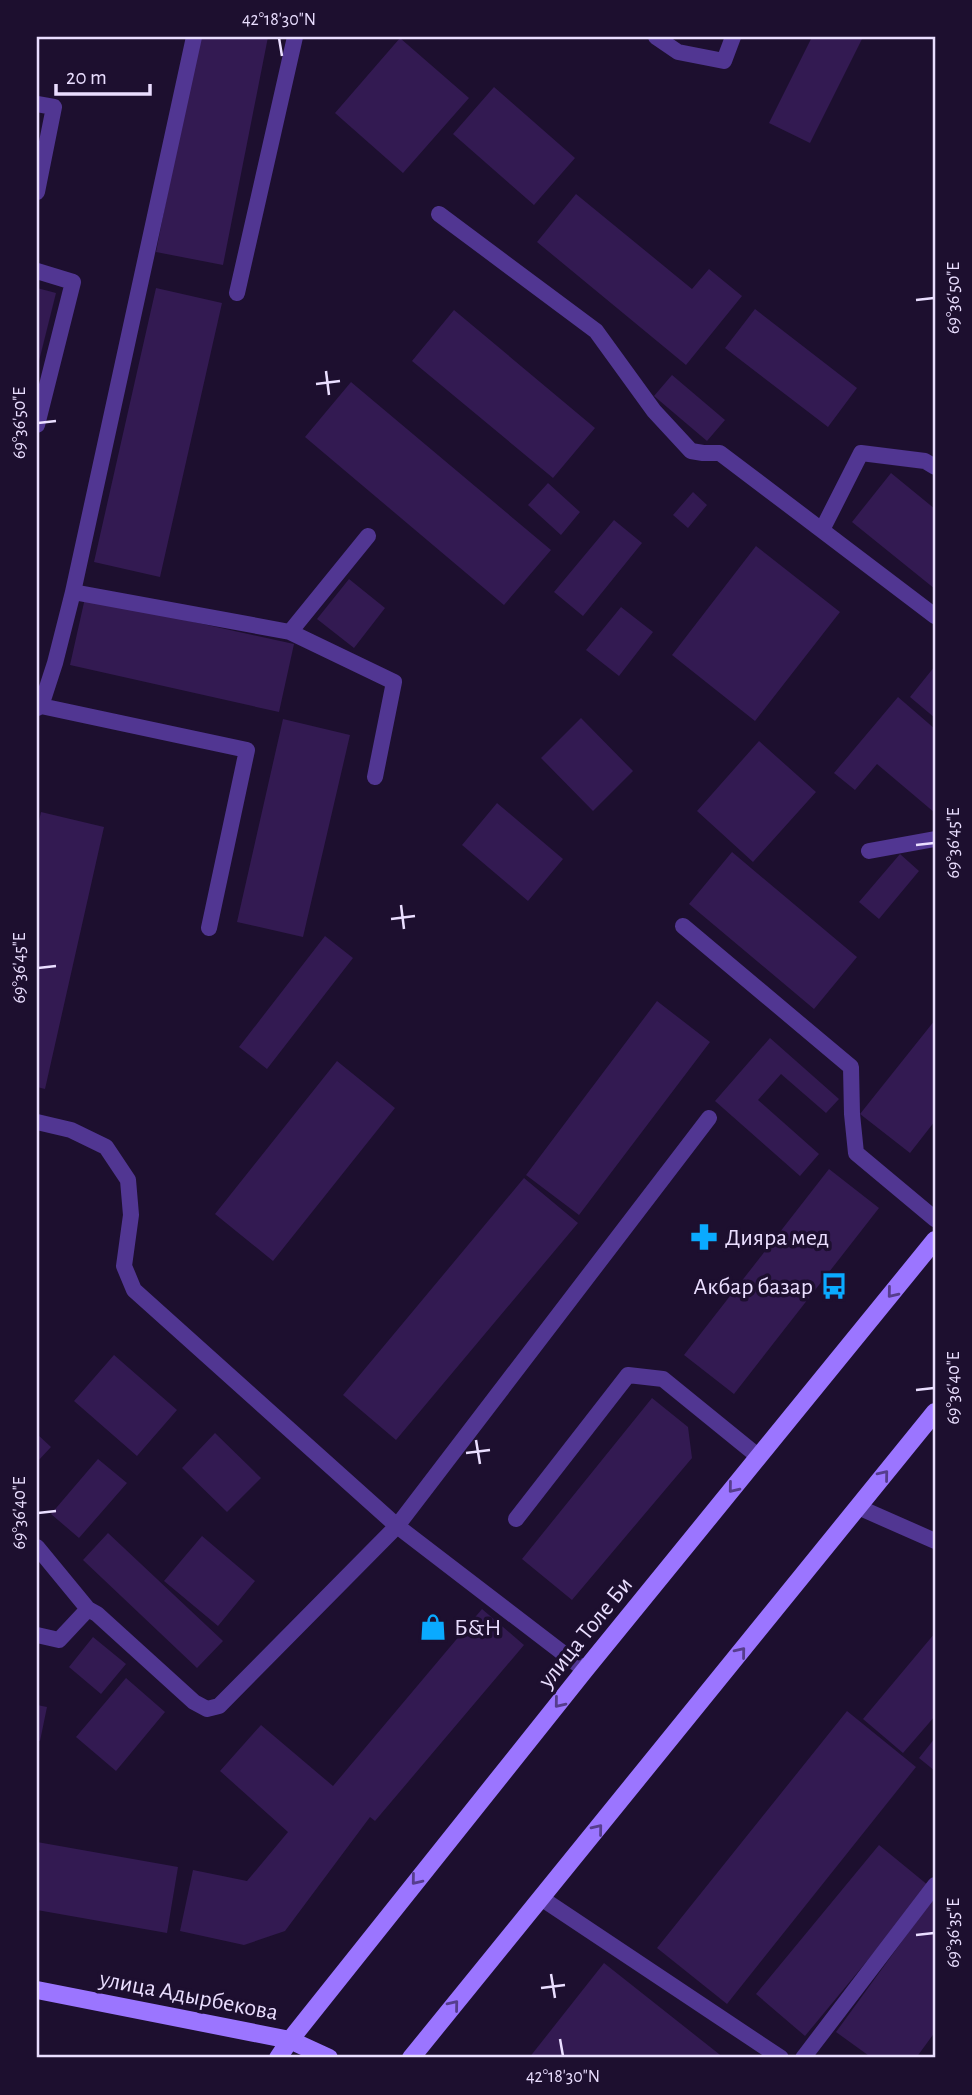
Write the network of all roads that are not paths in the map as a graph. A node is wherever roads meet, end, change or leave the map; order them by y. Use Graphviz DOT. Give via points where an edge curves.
graph roads {
  1 [pos="194,37"];
  2 [pos="295,37"];
  3 [pos="656,37"];
  4 [pos="733,37"];
  5 [pos="37,104"];
  6 [pos="37,192"];
  7 [pos="439,214"];
  8 [pos="37,271"];
  9 [pos="237,293"];
  10 [pos="37,425"];
  11 [pos="935,467"];
  12 [pos="822,530"];
  13 [pos="368,536"];
  14 [pos="73,592"];
  15 [pos="935,616"];
  16 [pos="290,632"];
  17 [pos="39,707"];
  18 [pos="375,777"];
  19 [pos="935,839"];
  20 [pos="869,851"];
  21 [pos="683,926"];
  22 [pos="209,928"];
  23 [pos="709,1118"];
  24 [pos="37,1122"];
  25 [pos="935,1219"];
  26 [pos="935,1240"];
  27 [pos="935,1412"];
  28 [pos="759,1457"];
  29 [pos="858,1507"];
  30 [pos="516,1520"];
  31 [pos="397,1525"];
  32 [pos="935,1541"];
  33 [pos="37,1548"];
  34 [pos="88,1609"];
  35 [pos="37,1635"];
  36 [pos="585,1670"];
  37 [pos="935,1885"];
  38 [pos="541,1898"];
  39 [pos="37,1990"];
  40 [pos="289,2040"];
  41 [pos="278,2058"];
  42 [pos="329,2058"];
  43 [pos="411,2058"];
  44 [pos="781,2058"];
  45 [pos="803,2058"];
  1 -- 14 [label="lane"];
  2 -- 9 [label="lane"];
  3 -- 4 [label="lane" via="678,52 723,61"];
  5 -- 6 [label="lane" via="54,107"];
  7 -- 12 [label="lane" via="596,331 654,411 691,451 720,453"];
  8 -- 10 [label="lane" via="73,282"];
  11 -- 12 [label="lane" via="925,461 861,453"];
  12 -- 15 [label="lane"];
  13 -- 16 [label="lane"];
  14 -- 16 [label="lane"];
  14 -- 17 [label="lane"];
  16 -- 18 [label="lane" via="394,682"];
  17 -- 22 [label="lane" via="247,750"];
  19 -- 20 [label="lane"];
  21 -- 25 [label="lane" via="851,1067 856,1153"];
  23 -- 31 [label="lane"];
  24 -- 31 [label="lane" via="71,1130 106,1147 128,1180 131,1215 124,1266 134,1290"];
  26 -- 28 [label="main road, улица Толе Би, one-way"];
  29 -- 27 [label="main road, one-way"];
  28 -- 30 [label="lane" via="663,1379 628,1375"];
  28 -- 36 [label="main road, улица Толе Би, one-way"];
  29 -- 32 [label="lane"];
  38 -- 29 [label="main road, one-way"];
  31 -- 34 [label="lane" via="219,1706 206,1709 194,1702"];
  31 -- 36 [label="lane"];
  33 -- 34 [label="lane"];
  34 -- 35 [label="lane" via="60,1640"];
  36 -- 40 [label="main road, улица Толе Би, one-way"];
  37 -- 45 [label="lane"];
  43 -- 38 [label="main road, one-way"];
  38 -- 44 [label="lane"];
  39 -- 40 [label="main road, улица Адырбекова"];
  40 -- 41 [label="main road, улица Толе Би"];
  40 -- 42 [label="main road, улица Адырбекова"];
}
